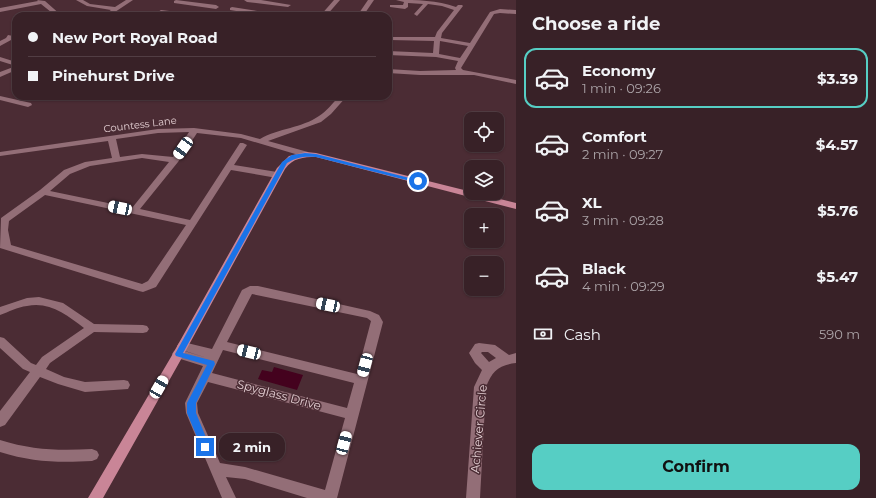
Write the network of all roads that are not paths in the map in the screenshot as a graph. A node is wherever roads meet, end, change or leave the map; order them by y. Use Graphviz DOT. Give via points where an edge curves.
graph roads {
  1 [pos="79,0"];
  2 [pos="130,0"];
  3 [pos="203,0"];
  4 [pos="247,0"];
  5 [pos="337,0"];
  6 [pos="371,0"];
  7 [pos="399,0"];
  8 [pos="42,1"];
  9 [pos="268,1"];
  10 [pos="176,2"];
  11 [pos="427,2"];
  12 [pos="406,4"];
  13 [pos="197,5"];
  14 [pos="461,5"];
  15 [pos="288,6"];
  16 [pos="392,6"];
  17 [pos="216,7"];
  18 [pos="414,8"];
  19 [pos="116,9"];
  20 [pos="232,9"];
  21 [pos="0,10"];
  22 [pos="54,12"];
  23 [pos="111,12"];
  24 [pos="188,12"];
  25 [pos="245,12"];
  26 [pos="256,12"];
  27 [pos="326,12"];
  28 [pos="363,12"];
  29 [pos="516,12"];
  30 [pos="417,14"];
  31 [pos="10,36"];
  32 [pos="392,38"];
  33 [pos="437,41"];
  34 [pos="0,44"];
  35 [pos="472,45"];
  36 [pos="392,53"];
  37 [pos="437,54"];
  38 [pos="0,59"];
  39 [pos="462,60"];
  40 [pos="12,63"];
  41 [pos="12,70"];
  42 [pos="392,71"];
  43 [pos="461,72"];
  44 [pos="0,75"];
  45 [pos="516,82"];
  46 [pos="0,98"];
  47 [pos="339,100"];
  48 [pos="28,105"];
  49 [pos="194,130"];
  50 [pos="112,138"];
  51 [pos="262,141"];
  52 [pos="243,145"];
  53 [pos="0,154"];
  54 [pos="305,154"];
  55 [pos="116,159"];
  56 [pos="175,160"];
  57 [pos="229,167"];
  58 [pos="277,175"];
  59 [pos="43,192"];
  60 [pos="516,206"];
  61 [pos="134,211"];
  62 [pos="2,222"];
  63 [pos="192,223"];
  64 [pos="3,246"];
  65 [pos="0,311"];
  66 [pos="92,328"];
  67 [pos="143,329"];
  68 [pos="0,341"];
  69 [pos="181,350"];
  70 [pos="216,354"];
  71 [pos="511,359"];
  72 [pos="489,369"];
  73 [pos="38,370"];
  74 [pos="205,376"];
  75 [pos="361,380"];
  76 [pos="124,385"];
  77 [pos="352,415"];
  78 [pos="0,421"];
  79 [pos="0,446"];
  80 [pos="92,455"];
  81 [pos="215,469"];
  82 [pos="95,498"];
  83 [pos="229,498"];
  84 [pos="329,498"];
  85 [pos="473,498"];
  1 -- 19 [label="street" via="89,5"];
  2 -- 19 [label="street"];
  3 -- 13 [label="street"];
  4 -- 9 [label="street"];
  5 -- 27 [label="street"];
  6 -- 28 [label="street"];
  7 -- 12 [label="street"];
  8 -- 21 [label="street"];
  8 -- 22 [label="street"];
  9 -- 15 [label="street"];
  9 -- 26 [label="street"];
  10 -- 13 [label="street"];
  11 -- 12 [label="street"];
  11 -- 14 [label="street"];
  11 -- 30 [label="street"];
  12 -- 16 [label="street"];
  12 -- 18 [label="street"];
  13 -- 17 [label="street"];
  13 -- 24 [label="street"];
  14 -- 33 [label="street" via="439,33"];
  19 -- 23 [label="street"];
  20 -- 25 [label="street"];
  29 -- 35 [label="street" via="492,13"];
  31 -- 34 [label="street"];
  32 -- 33 [label="street"];
  33 -- 35 [label="street"];
  33 -- 37 [label="street"];
  33 -- 37 [label="street" via="449,45 449,49"];
  35 -- 39 [label="street"];
  36 -- 37 [label="street"];
  37 -- 39 [label="street"];
  38 -- 40 [label="street"];
  39 -- 43 [label="street" via="458,68"];
  41 -- 44 [label="street"];
  42 -- 43 [label="street"];
  43 -- 45 [label="street"];
  46 -- 48 [label="street"];
  47 -- 51 [label="street" via="318,121 270,136"];
  49 -- 50 [label="street, Countess Lane" via="158,131"];
  49 -- 51 [label="street, Countess Lane"];
  49 -- 56 [label="street"];
  50 -- 53 [label="street, Countess Lane"];
  50 -- 55 [label="street"];
  51 -- 54 [label="street, Countess Lane"];
  52 -- 57 [label="street"];
  54 -- 58 [label="main road" via="287,160"];
  54 -- 60 [label="main road"];
  55 -- 56 [label="street" via="142,156"];
  55 -- 59 [label="street" via="77,167"];
  56 -- 61 [label="street"];
  57 -- 58 [label="street"];
  57 -- 63 [label="street"];
  58 -- 69 [label="main road"];
  59 -- 61 [label="street"];
  59 -- 62 [label="street"];
  61 -- 63 [label="street"];
  62 -- 64 [label="street"];
  63 -- 64 [label="street" via="152,284 143,288"];
  65 -- 66 [label="street" via="32,301 45,301 68,309"];
  66 -- 67 [label="street"];
  66 -- 73 [label="street" via="46,360"];
  68 -- 73 [label="street" via="27,366"];
  69 -- 70 [label="street"];
  69 -- 82 [label="main road"];
  70 -- 74 [label="street"];
  70 -- 75 [label="street"];
  70 -- 75 [label="street" via="246,293 258,290 375,318 377,322"];
  71 -- 72 [label="street" via="492,365"];
  71 -- 72 [label="street" via="491,348 478,347 476,356"];
  72 -- 85 [label="street, Achiever Circle" via="480,387"];
  73 -- 76 [label="street" via="62,381 85,387"];
  73 -- 78 [label="street"];
  74 -- 77 [label="street, Spyglass Drive"];
  74 -- 81 [label="street" via="192,403 192,413"];
  75 -- 77 [label="street"];
  77 -- 84 [label="street"];
  79 -- 80 [label="street" via="20,452 60,457"];
  81 -- 83 [label="street"];
  81 -- 84 [label="street" via="245,473"];
}
